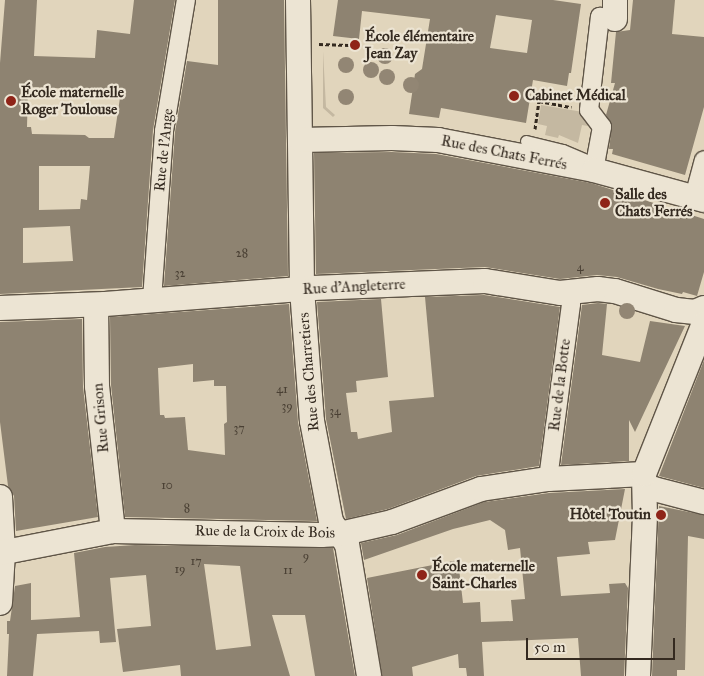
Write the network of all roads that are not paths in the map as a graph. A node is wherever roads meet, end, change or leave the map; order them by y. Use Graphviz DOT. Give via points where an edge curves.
graph roads {
  1 [pos="186,0"];
  2 [pos="298,0"];
  3 [pos="615,9"];
  4 [pos="530,138"];
  5 [pos="301,140"];
  6 [pos="704,160"];
  7 [pos="594,170"];
  8 [pos="699,198"];
  9 [pos="302,289"];
  10 [pos="567,292"];
  11 [pos="152,300"];
  12 [pos="96,304"];
  13 [pos="0,308"];
  14 [pos="704,308"];
  15 [pos="704,323"];
  16 [pos="548,479"];
  17 [pos="645,482"];
  18 [pos="0,497"];
  19 [pos="704,502"];
  20 [pos="113,531"];
  21 [pos="340,534"];
  22 [pos="2,553"];
  23 [pos="0,603"];
  24 [pos="369,676"];
  25 [pos="638,676"];
  1 -- 11 [label="street, Rue de l'Ange" via="164,131"];
  2 -- 5 [label="street, Rue des Charretiers"];
  3 -- 7 [label="street" via="600,17 589,110 602,127"];
  4 -- 7 [label="lane" via="564,150 588,162"];
  5 -- 7 [label="street, Rue des Chats Ferrés" via="438,140"];
  5 -- 9 [label="street, Rue des Charretiers"];
  6 -- 8 [label="street"];
  7 -- 8 [label="street, Rue des Chats Ferrés"];
  9 -- 10 [label="street, Rue d'Angleterre" via="485,281"];
  9 -- 11 [label="street, Rue d'Angleterre"];
  9 -- 21 [label="street, Rue des Charretiers" via="312,421 331,522"];
  10 -- 14 [label="street, Rue d'Angleterre" via="598,289 676,310 695,312"];
  10 -- 16 [label="street, Rue de la Botte" via="571,304"];
  11 -- 12 [label="street, Rue d'Angleterre"];
  12 -- 13 [label="street, Rue d'Angleterre"];
  12 -- 20 [label="street, Rue Grison" via="97,386"];
  15 -- 17 [label="street"];
  16 -- 17 [label="street, Rue de la Croix de Bois"];
  16 -- 21 [label="street, Rue de la Croix de Bois" via="481,489 392,522"];
  17 -- 19 [label="street, Rue de la Croix de Bois" via="654,489"];
  17 -- 25 [label="street"];
  18 -- 22 [label="street"];
  20 -- 21 [label="street, Rue de la Croix de Bois"];
  20 -- 22 [label="street, Rue de la Croix de Bois"];
  21 -- 24 [label="street, Rue des Charretiers" via="347,544"];
  22 -- 23 [label="street"];
}
